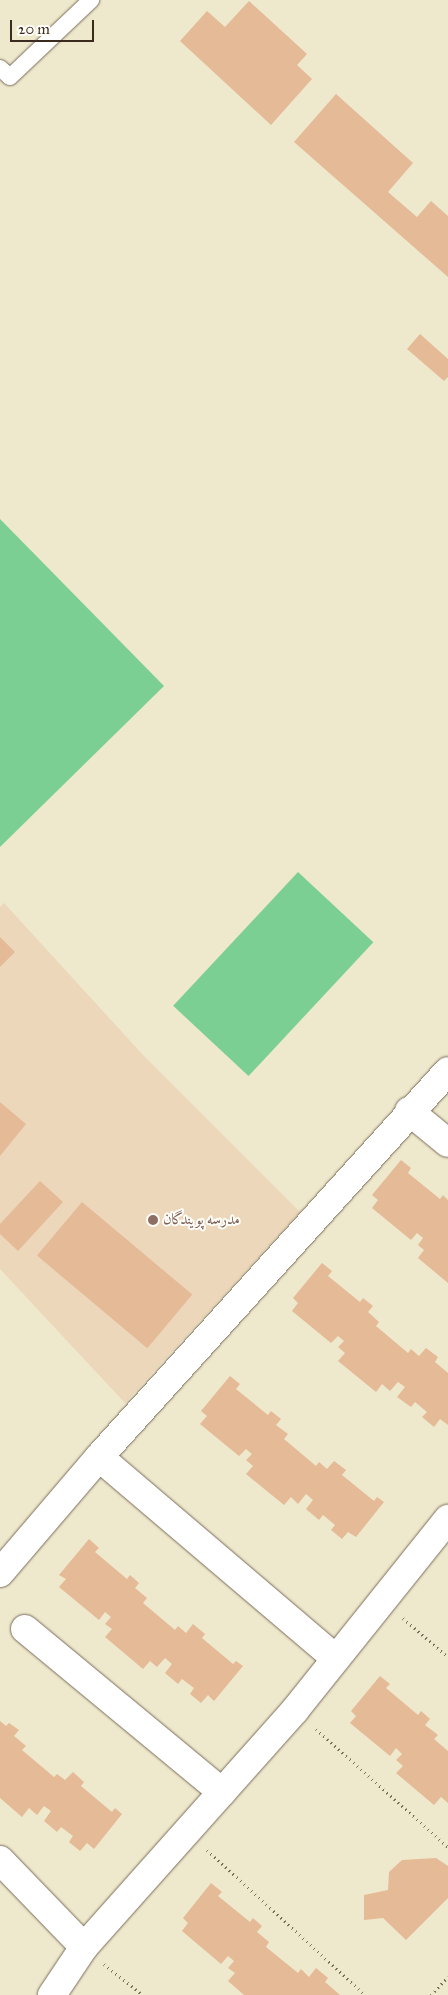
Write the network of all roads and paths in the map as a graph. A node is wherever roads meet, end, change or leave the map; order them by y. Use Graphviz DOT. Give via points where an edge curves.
graph roads {
  1 [pos="91,0"];
  2 [pos="0,68"];
  3 [pos="448,1071"];
  4 [pos="409,1111"];
  5 [pos="448,1143"];
  6 [pos="99,1457"];
  7 [pos="448,1519"];
  8 [pos="0,1573"];
  9 [pos="382,1600"];
  10 [pos="25,1629"];
  11 [pos="448,1657"];
  12 [pos="336,1659"];
  13 [pos="295,1710"];
  14 [pos="222,1792"];
  15 [pos="186,1832"];
  16 [pos="448,1847"];
  17 [pos="0,1860"];
  18 [pos="84,1947"];
  19 [pos="448,1977"];
  20 [pos="52,1995"];
  21 [pos="143,1995"];
  22 [pos="365,1995"];
  23 [pos="431,1995"];
  1 -- 2 [label="lane" via="10,77"];
  3 -- 4 [label="street"];
  4 -- 5 [label="street"];
  4 -- 6 [label="street"];
  6 -- 8 [label="street"];
  6 -- 12 [label="street"];
  7 -- 9 [label="street"];
  9 -- 11 [label="path"];
  9 -- 12 [label="street"];
  10 -- 14 [label="street"];
  12 -- 13 [label="street"];
  13 -- 14 [label="street"];
  13 -- 16 [label="path"];
  14 -- 15 [label="street"];
  15 -- 18 [label="street"];
  15 -- 22 [label="path"];
  17 -- 18 [label="street"];
  18 -- 20 [label="street"];
  18 -- 21 [label="path"];
  19 -- 23 [label="path"];
}
